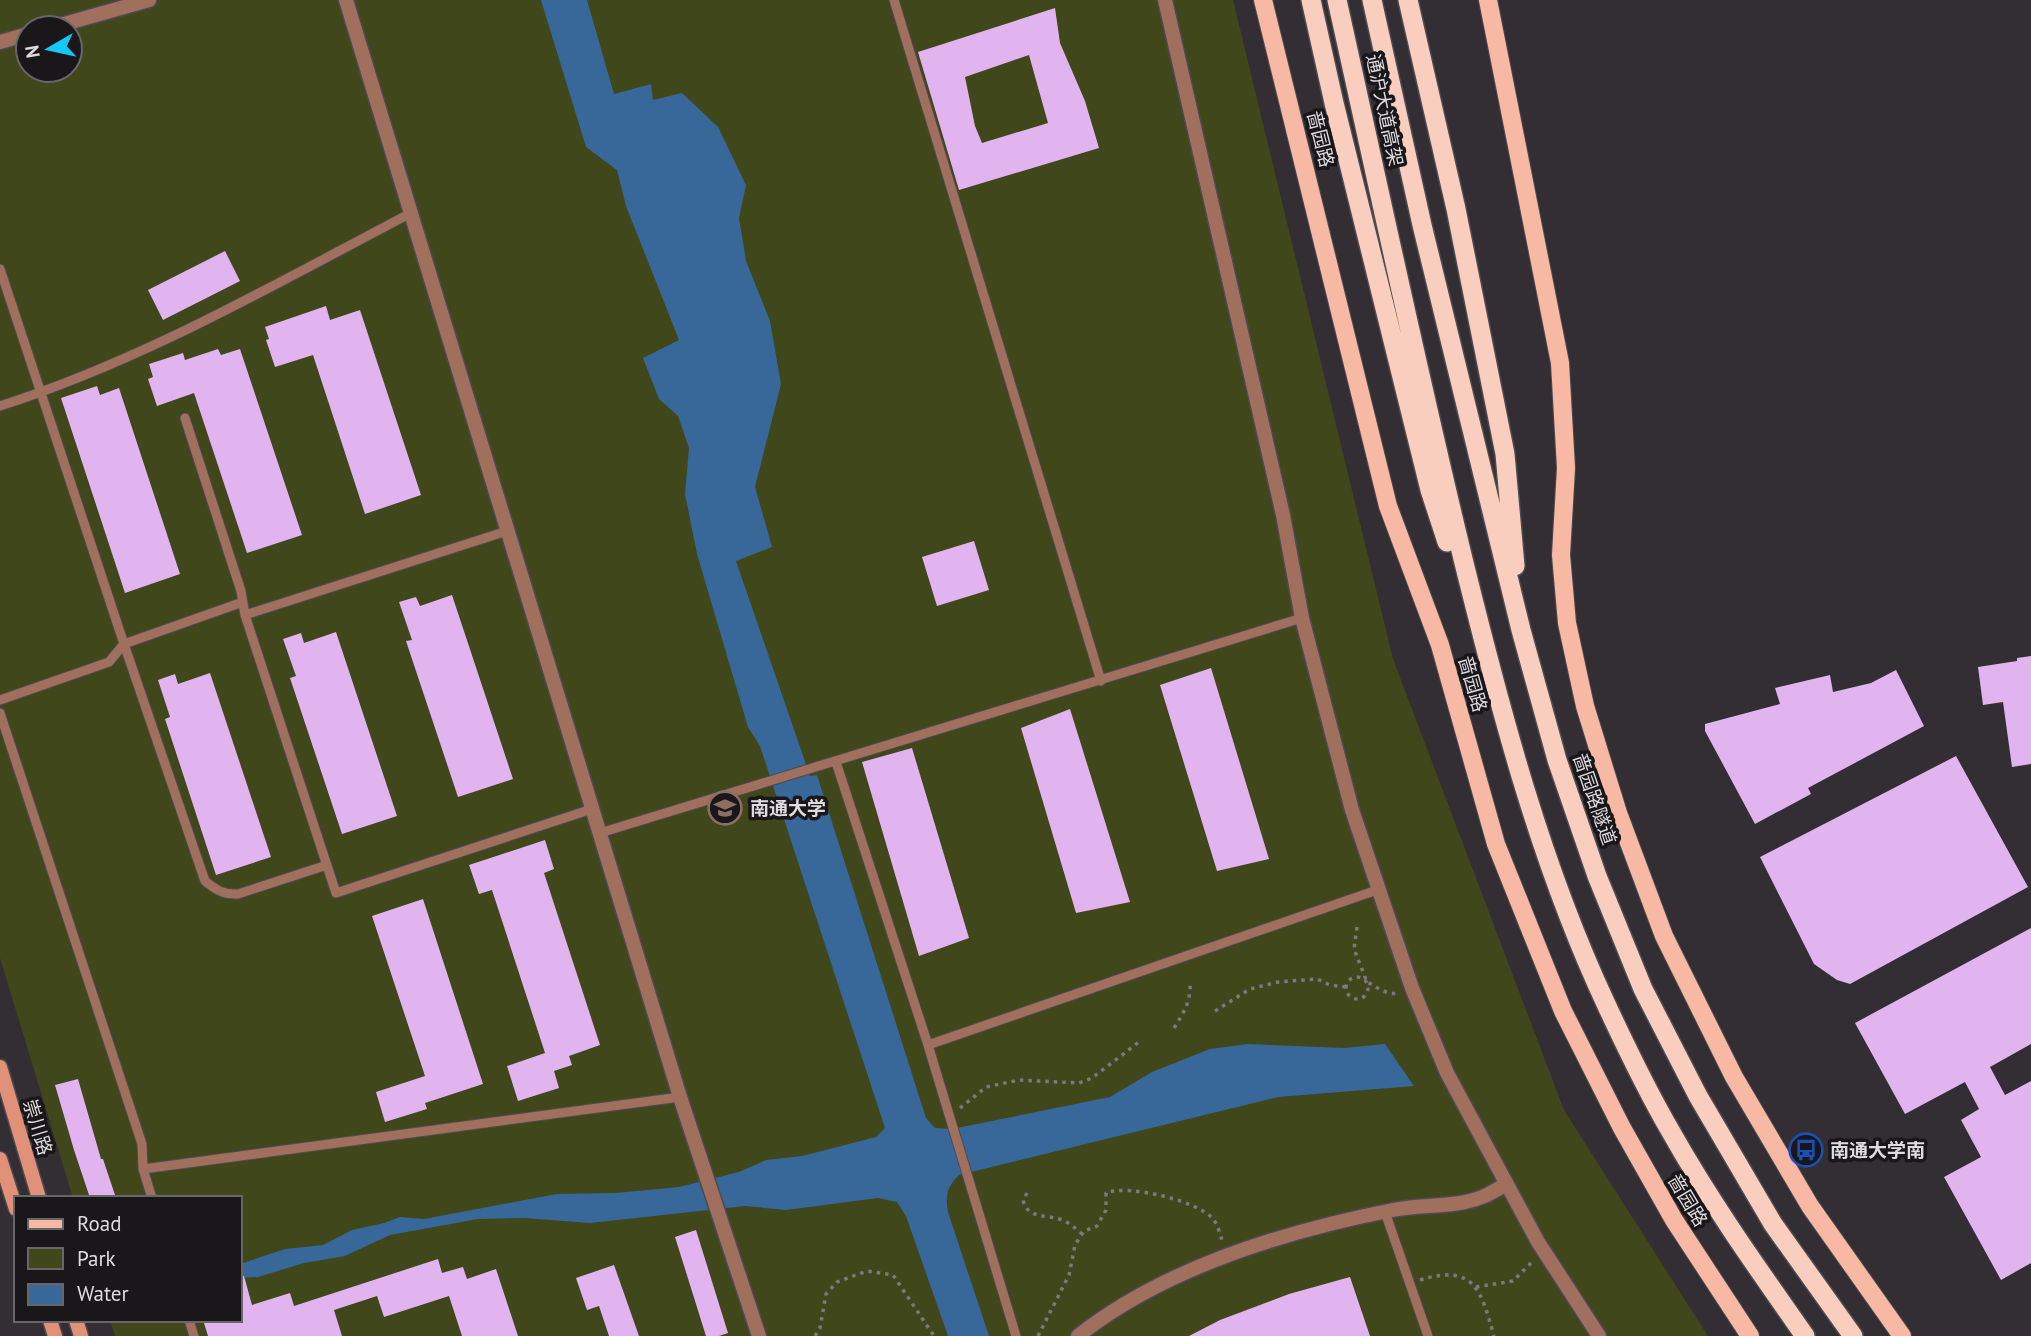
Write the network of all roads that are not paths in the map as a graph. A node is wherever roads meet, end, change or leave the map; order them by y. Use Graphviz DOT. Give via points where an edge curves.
graph roads {
  1 [pos="149,0"];
  2 [pos="346,0"];
  3 [pos="894,0"];
  4 [pos="1165,0"];
  5 [pos="1264,0"];
  6 [pos="1311,0"];
  7 [pos="1337,0"];
  8 [pos="1372,0"];
  9 [pos="1408,0"];
  10 [pos="1488,0"];
  11 [pos="84,18"];
  12 [pos="411,214"];
  13 [pos="1422,225"];
  14 [pos="0,269"];
  15 [pos="42,392"];
  16 [pos="0,405"];
  17 [pos="185,418"];
  18 [pos="508,531"];
  19 [pos="243,602"];
  20 [pos="245,615"];
  21 [pos="1302,618"];
  22 [pos="1521,630"];
  23 [pos="124,644"];
  24 [pos="1101,681"];
  25 [pos="1494,683"];
  26 [pos="0,700"];
  27 [pos="0,713"];
  28 [pos="836,762"];
  29 [pos="593,809"];
  30 [pos="600,833"];
  31 [pos="327,865"];
  32 [pos="1380,889"];
  33 [pos="928,1045"];
  34 [pos="0,1067"];
  35 [pos="680,1097"];
  36 [pos="0,1159"];
  37 [pos="143,1169"];
  38 [pos="1506,1184"];
  39 [pos="38,1196"];
  40 [pos="151,1196"];
  41 [pos="14,1203"];
  42 [pos="1385,1212"];
  43 [pos="759,1336"];
  44 [pos="1016,1336"];
  45 [pos="1078,1336"];
  46 [pos="1428,1336"];
  47 [pos="1600,1336"];
  48 [pos="1749,1336"];
  49 [pos="1805,1336"];
  50 [pos="1853,1336"];
  51 [pos="1902,1336"];
  1 -- 11 [label="street"];
  2 -- 12 [label="street"];
  3 -- 24 [label="lane"];
  4 -- 21 [label="street" via="1280,501"];
  5 -- 48 [label="main road, 啬园路" via="1388,506 1440,645 1496,844 1563,1011 1622,1128 1674,1220"];
  6 -- 25 [label="highway" via="1430,489"];
  7 -- 25 [label="highway, 通沪大道高架"];
  8 -- 13 [label="highway, 通沪大道高架"];
  9 -- 22 [label="highway" via="1505,454"];
  10 -- 51 [label="main road" via="1560,363 1566,468 1562,569 1567,623 1592,730 1664,936 1734,1077 1810,1206"];
  12 -- 15 [label="lane" via="180,332"];
  12 -- 18 [label="street"];
  13 -- 22 [label="highway, 啬园路隧道"];
  14 -- 15 [label="lane"];
  15 -- 16 [label="lane"];
  15 -- 23 [label="lane"];
  17 -- 19 [label="lane"];
  18 -- 20 [label="lane"];
  18 -- 29 [label="street"];
  19 -- 20 [label="lane"];
  19 -- 23 [label="lane"];
  20 -- 31 [label="lane"];
  21 -- 24 [label="lane"];
  21 -- 32 [label="street" via="1352,810"];
  22 -- 50 [label="highway, 啬园路隧道" via="1597,876 1643,989 1698,1096 1773,1224"];
  23 -- 26 [label="lane" via="109,662"];
  23 -- 31 [label="lane" via="205,881 228,895 238,894"];
  24 -- 28 [label="lane"];
  25 -- 49 [label="highway" via="1560,894 1605,1003 1670,1131"];
  27 -- 37 [label="lane" via="142,1144"];
  28 -- 30 [label="lane"];
  28 -- 33 [label="lane"];
  29 -- 30 [label="street"];
  29 -- 31 [label="lane" via="336,893"];
  30 -- 35 [label="street"];
  32 -- 33 [label="lane"];
  32 -- 38 [label="street" via="1412,988 1447,1073"];
  33 -- 44 [label="lane"];
  34 -- 39 [label="main road, 崇川路"];
  35 -- 37 [label="lane"];
  35 -- 43 [label="street"];
  36 -- 41 [label="main road"];
  37 -- 40 [label="lane"];
  38 -- 42 [label="street" via="1481,1198"];
  38 -- 47 [label="street"];
  42 -- 45 [label="street" via="1304,1229 1211,1261 1108,1313"];
  42 -- 46 [label="lane"];
}
